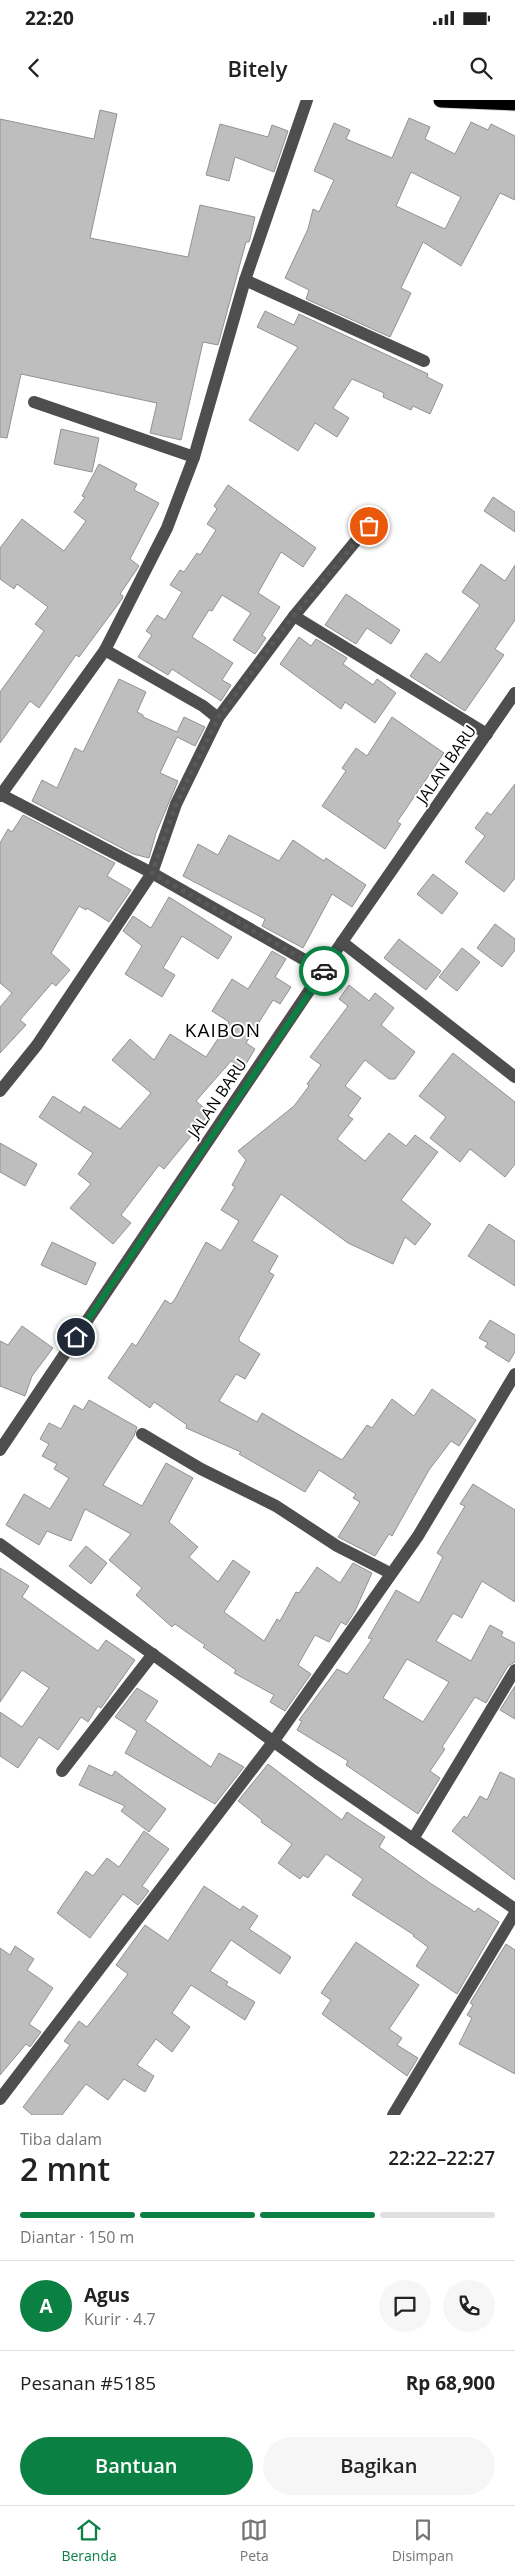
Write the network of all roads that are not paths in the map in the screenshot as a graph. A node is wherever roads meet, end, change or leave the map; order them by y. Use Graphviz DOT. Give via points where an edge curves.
graph roads {
  1 [pos="307,100"];
  2 [pos="441,100"];
  3 [pos="515,104"];
  4 [pos="245,280"];
  5 [pos="424,361"];
  6 [pos="34,402"];
  7 [pos="194,457"];
  8 [pos="378,514"];
  9 [pos="294,616"];
  10 [pos="105,650"];
  11 [pos="515,693"];
  12 [pos="218,718"];
  13 [pos="487,734"];
  14 [pos="1,795"];
  15 [pos="152,873"];
  16 [pos="342,942"];
  17 [pos="324,971"];
  18 [pos="515,1077"];
  19 [pos="0,1091"];
  20 [pos="515,1374"];
  21 [pos="142,1434"];
  22 [pos="0,1450"];
  23 [pos="0,1544"];
  24 [pos="390,1573"];
  25 [pos="153,1654"];
  26 [pos="515,1670"];
  27 [pos="273,1742"];
  28 [pos="62,1771"];
  29 [pos="413,1839"];
  30 [pos="515,1911"];
  31 [pos="0,2099"];
  32 [pos="393,2115"];
  1 -- 4 [label="street"];
  2 -- 3 [label="highway"];
  4 -- 5 [label="street"];
  4 -- 7 [label="street"];
  6 -- 7 [label="street"];
  7 -- 10 [label="street" via="167,528"];
  8 -- 9 [label="street"];
  9 -- 12 [label="street"];
  9 -- 13 [label="street"];
  10 -- 12 [label="street" via="203,706"];
  10 -- 14 [label="street"];
  11 -- 13 [label="street, JALAN BARU"];
  12 -- 15 [label="street" via="176,804"];
  13 -- 16 [label="street, JALAN BARU"];
  14 -- 15 [label="street"];
  15 -- 17 [label="street"];
  15 -- 19 [label="street" via="37,1045"];
  16 -- 17 [label="street, JALAN BARU"];
  16 -- 18 [label="street"];
  17 -- 22 [label="street, JALAN BARU"];
  20 -- 24 [label="street" via="418,1536"];
  21 -- 24 [label="street" via="200,1469 276,1506 337,1546"];
  23 -- 25 [label="street"];
  24 -- 27 [label="street"];
  25 -- 27 [label="street"];
  25 -- 28 [label="street"];
  26 -- 29 [label="street"];
  27 -- 29 [label="street"];
  27 -- 31 [label="street"];
  29 -- 30 [label="street"];
  30 -- 32 [label="street"];
}
